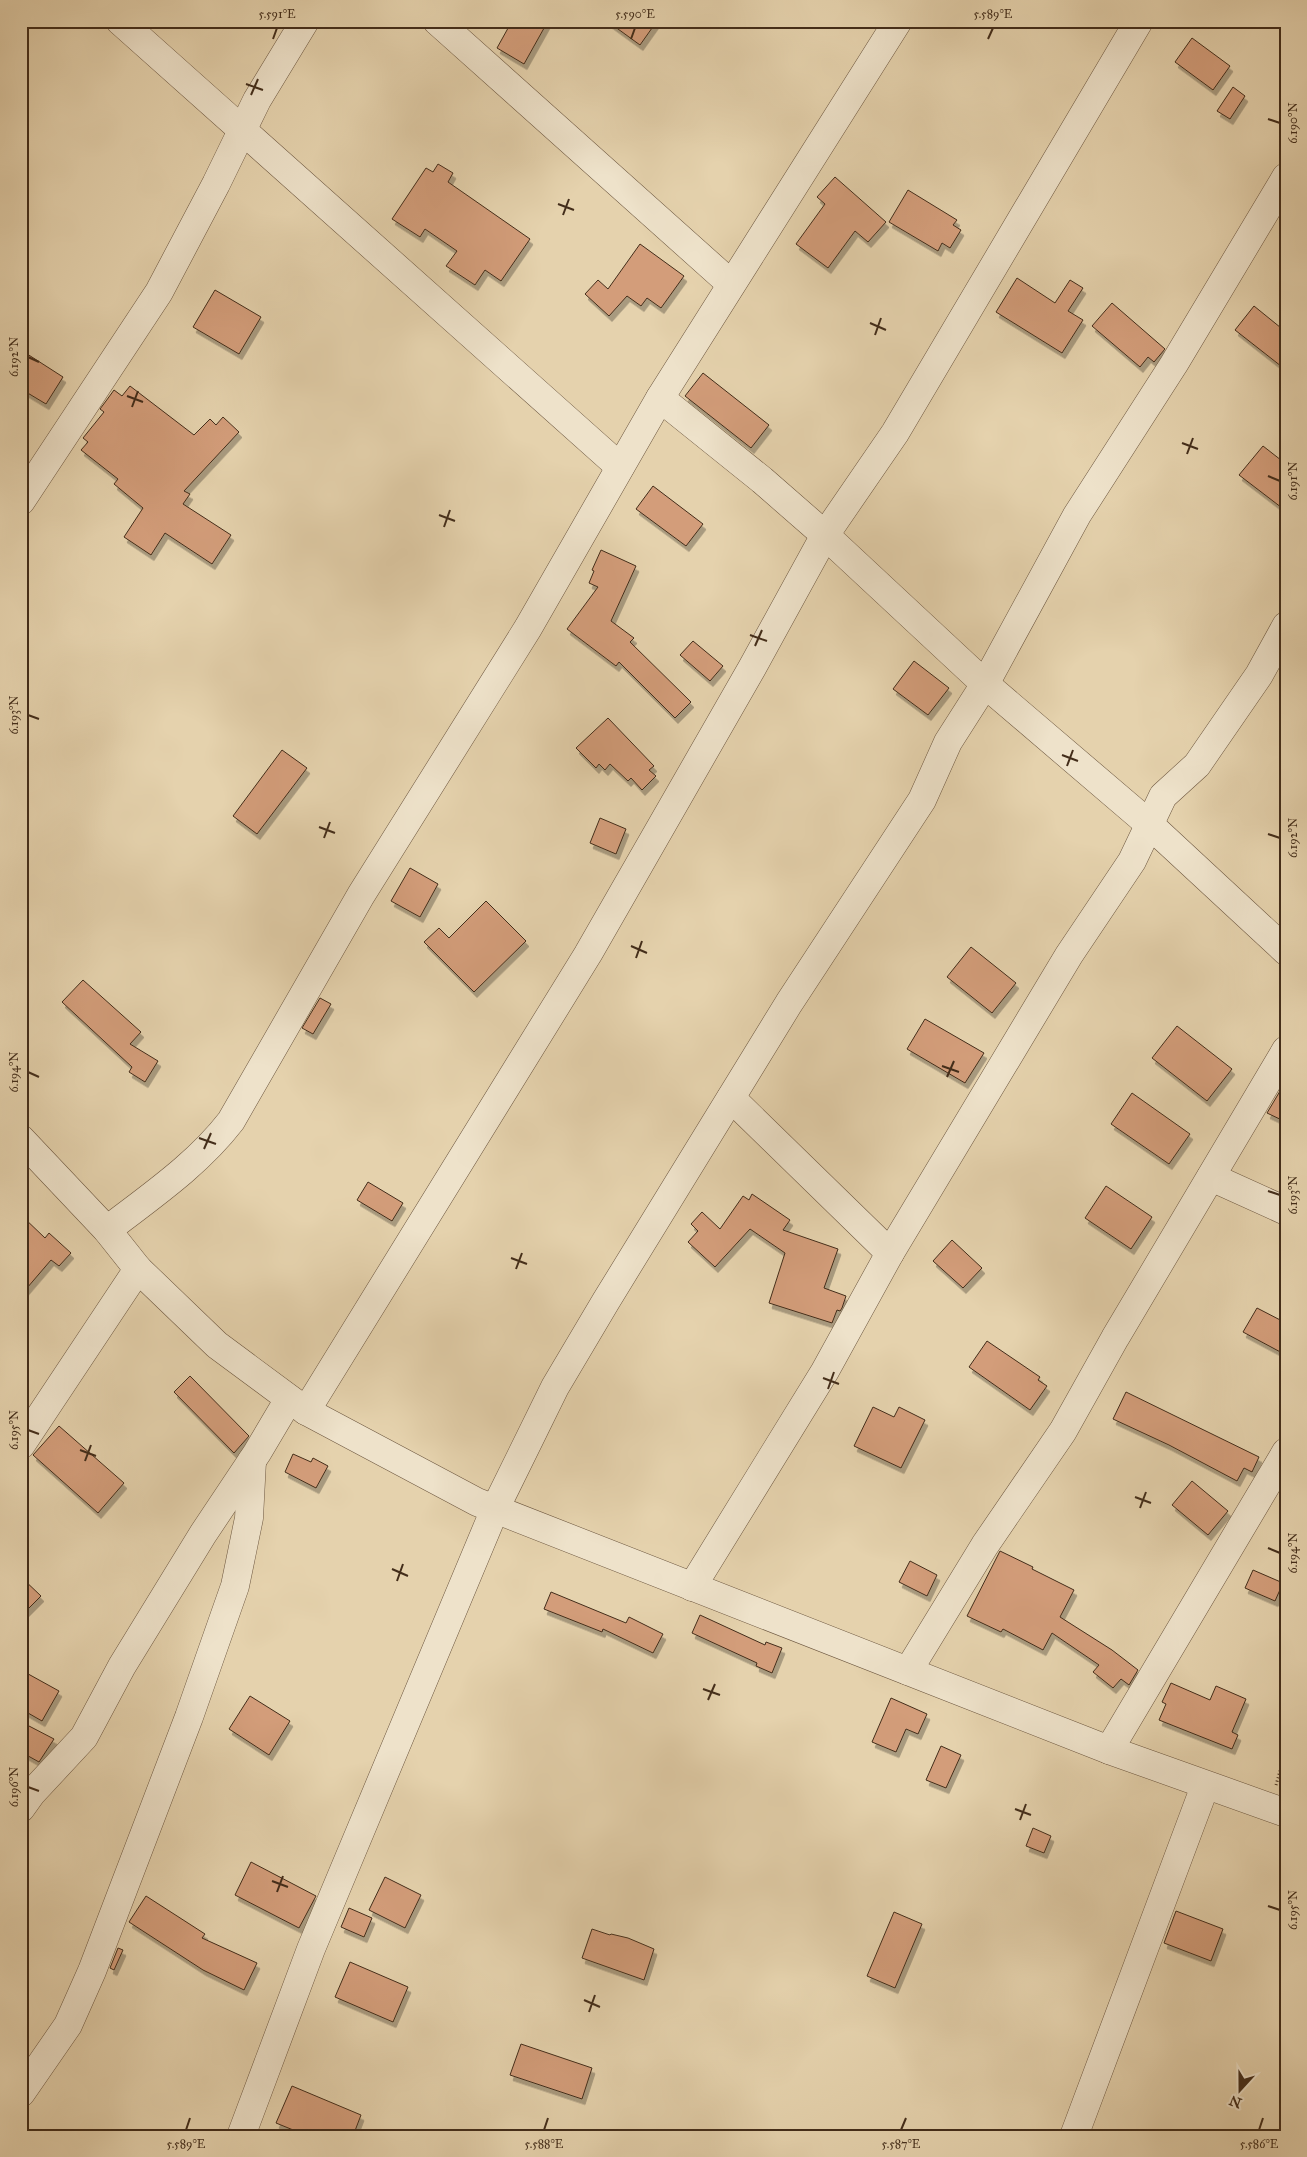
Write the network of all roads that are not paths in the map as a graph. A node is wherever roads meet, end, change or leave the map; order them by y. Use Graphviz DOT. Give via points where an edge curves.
graph roads {
  1 [pos="120,21"];
  2 [pos="305,21"];
  3 [pos="437,21"];
  4 [pos="898,21"];
  5 [pos="1139,21"];
  6 [pos="242,130"];
  7 [pos="1286,177"];
  8 [pos="731,284"];
  9 [pos="660,398"];
  10 [pos="620,467"];
  11 [pos="21,501"];
  12 [pos="825,535"];
  13 [pos="1286,626"];
  14 [pos="985,684"];
  15 [pos="1149,824"];
  16 [pos="1286,951"];
  17 [pos="1286,1050"];
  18 [pos="732,1098"];
  19 [pos="21,1139"];
  20 [pos="1211,1177"];
  21 [pos="1286,1212"];
  22 [pos="107,1230"];
  23 [pos="890,1253"];
  24 [pos="138,1269"];
  25 [pos="298,1405"];
  26 [pos="21,1445"];
  27 [pos="1286,1452"];
  28 [pos="252,1461"];
  29 [pos="495,1509"];
  30 [pos="692,1587"];
  31 [pos="908,1671"];
  32 [pos="1109,1750"];
  33 [pos="1205,1786"];
  34 [pos="21,1808"];
  35 [pos="1278,1810"];
  36 [pos="21,2093"];
  37 [pos="241,2136"];
  38 [pos="1074,2136"];
  1 -- 6 [label="street"];
  2 -- 6 [label="street"];
  3 -- 8 [label="street"];
  4 -- 8 [label="street"];
  5 -- 12 [label="street" via="895,434"];
  6 -- 10 [label="street"];
  6 -- 11 [label="street" via="158,292"];
  7 -- 14 [label="street" via="1174,364 1082,507"];
  8 -- 9 [label="street"];
  9 -- 10 [label="street"];
  9 -- 12 [label="street"];
  10 -- 22 [label="street" via="528,628 361,895 231,1121 194,1163"];
  12 -- 14 [label="street"];
  12 -- 25 [label="street" via="588,954"];
  13 -- 15 [label="street" via="1258,675 1197,765 1163,796"];
  14 -- 15 [label="street"];
  14 -- 18 [label="street" via="948,742 922,800 789,1003"];
  15 -- 16 [label="street"];
  15 -- 23 [label="street" via="1132,861 1069,955"];
  17 -- 20 [label="street"];
  18 -- 23 [label="street"];
  18 -- 29 [label="street" via="606,1301 556,1388"];
  19 -- 22 [label="street"];
  20 -- 21 [label="street"];
  20 -- 31 [label="street" via="1062,1431 985,1545"];
  22 -- 24 [label="street"];
  23 -- 30 [label="street" via="825,1371"];
  24 -- 25 [label="street" via="217,1345"];
  24 -- 26 [label="street"];
  25 -- 28 [label="street"];
  25 -- 29 [label="street"];
  27 -- 32 [label="street"];
  28 -- 34 [label="street" via="137,1641 84,1737"];
  28 -- 36 [label="street" via="249,1518 235,1586 189,1717 92,1971 68,2025"];
  29 -- 30 [label="street"];
  29 -- 37 [label="street" via="311,1949"];
  30 -- 31 [label="street"];
  31 -- 32 [label="street"];
  32 -- 33 [label="street"];
  33 -- 35 [label="street"];
  33 -- 38 [label="street"];
}
